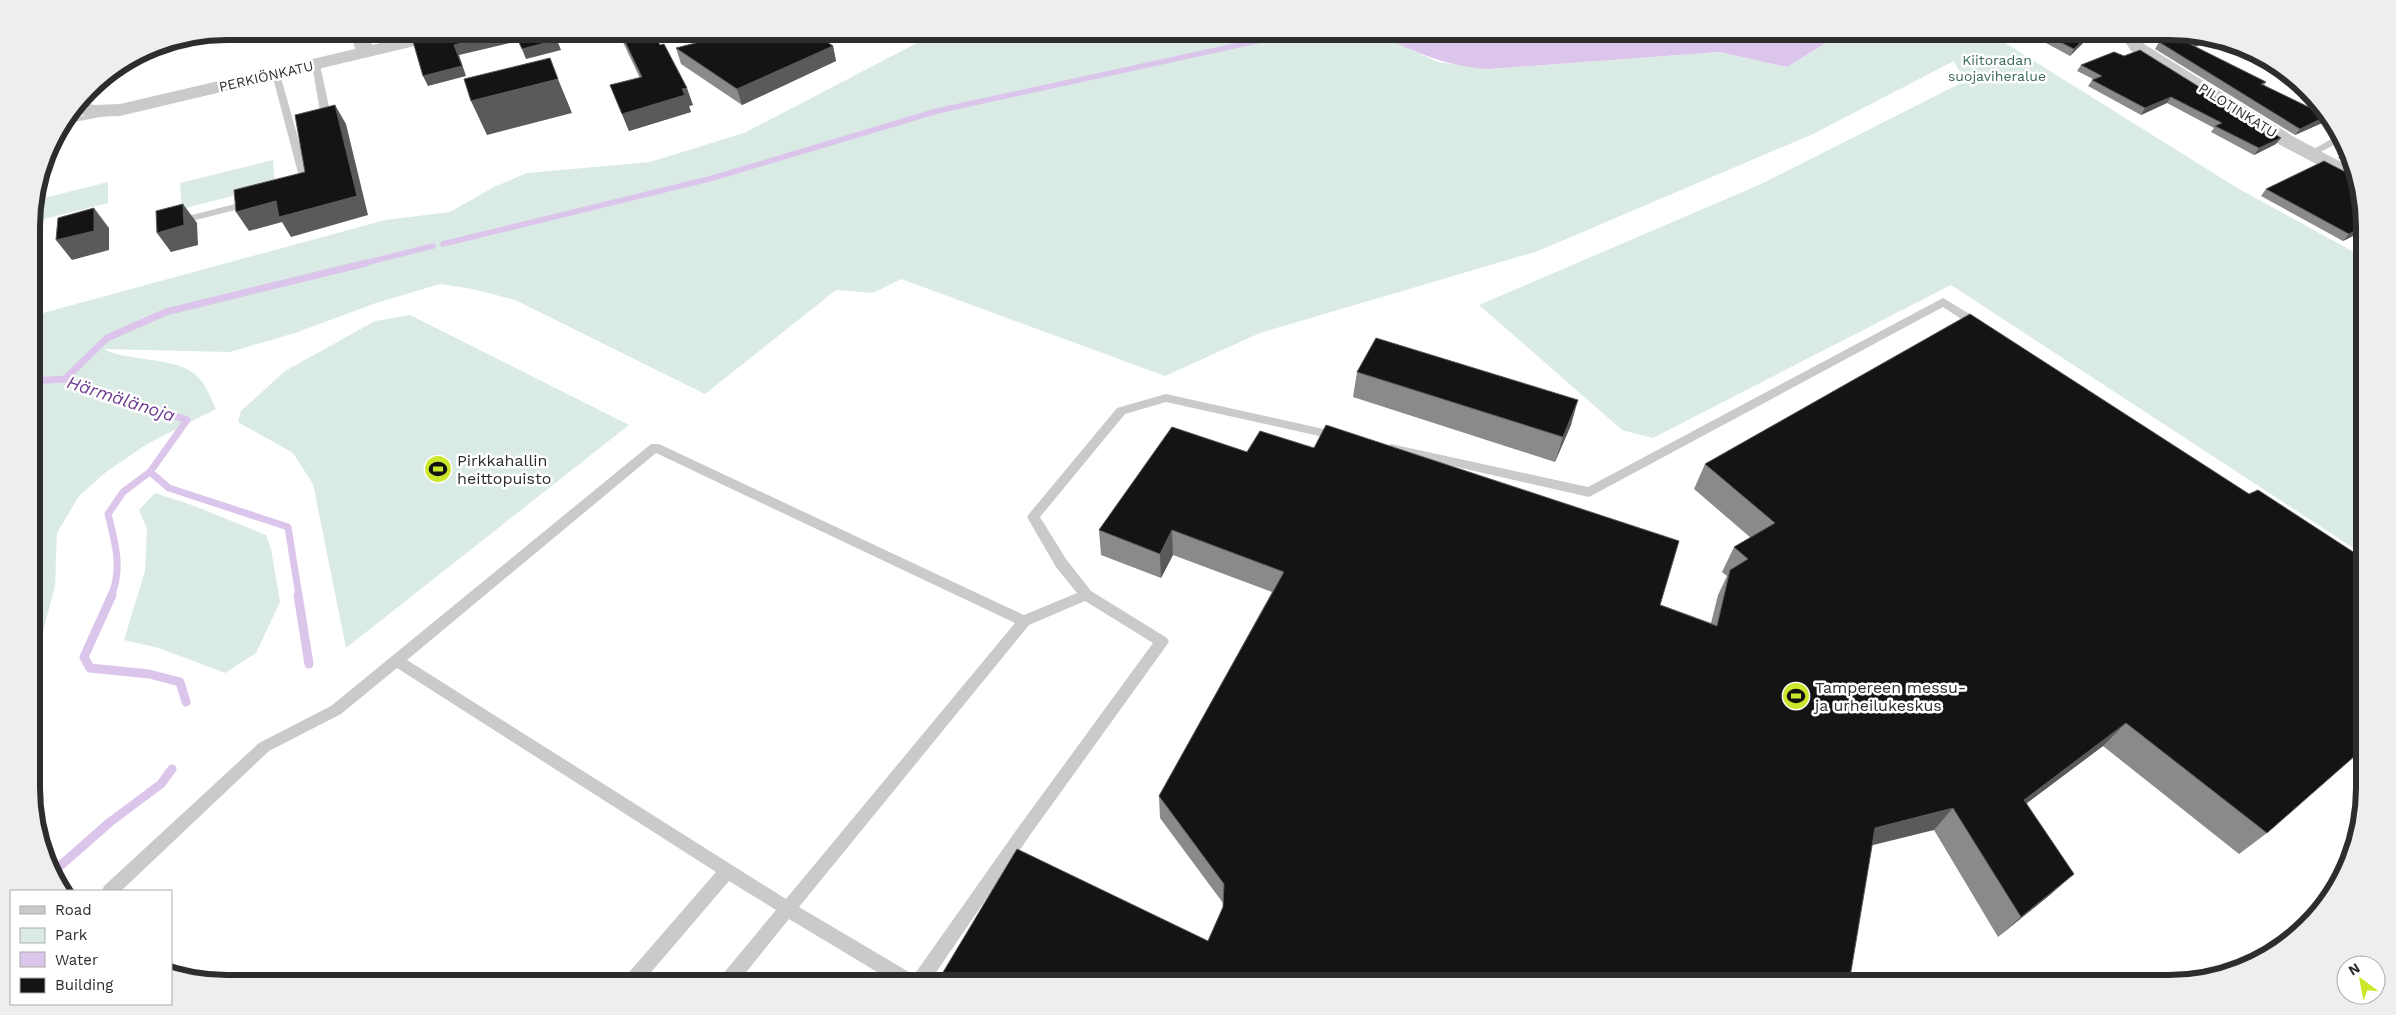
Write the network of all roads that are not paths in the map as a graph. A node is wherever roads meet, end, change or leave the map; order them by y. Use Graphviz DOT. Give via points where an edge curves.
graph roads {
  1 [pos="362,40"];
  2 [pos="419,40"];
  3 [pos="2133,40"];
  4 [pos="365,53"];
  5 [pos="316,65"];
  6 [pos="276,74"];
  7 [pos="82,109"];
  8 [pos="120,110"];
  9 [pos="325,112"];
  10 [pos="74,120"];
  11 [pos="2335,141"];
  12 [pos="2310,154"];
  13 [pos="2348,173"];
  14 [pos="297,190"];
  15 [pos="260,200"];
  16 [pos="165,225"];
  17 [pos="1993,335"];
  18 [pos="1349,438"];
  19 [pos="1378,445"];
  20 [pos="1086,594"];
  21 [pos="1024,621"];
  22 [pos="397,661"];
  23 [pos="728,871"];
  24 [pos="111,890"];
  25 [pos="787,907"];
  26 [pos="638,975"];
  27 [pos="733,975"];
  28 [pos="897,975"];
  29 [pos="924,975"];
  1 -- 4 [label="street"];
  2 -- 4 [label="street, PERKIÖNKATU"];
  3 -- 12 [label="street, PILOTINKATU" via="2137,47"];
  4 -- 5 [label="street, PERKIÖNKATU"];
  5 -- 6 [label="street, PERKIÖNKATU"];
  5 -- 9 [label="lane"];
  6 -- 8 [label="street, PERKIÖNKATU"];
  6 -- 14 [label="lane" via="307,188"];
  7 -- 8 [label="street, PERKIÖNKATU"];
  8 -- 10 [label="lane"];
  11 -- 12 [label="lane"];
  12 -- 13 [label="street, PILOTINKATU"];
  15 -- 16 [label="lane"];
  17 -- 19 [label="lane" via="1943,302 1589,492"];
  18 -- 20 [label="lane" via="1166,398 1121,411 1033,516 1061,563"];
  20 -- 21 [label="lane"];
  20 -- 29 [label="lane" via="1162,642"];
  21 -- 22 [label="lane" via="655,447"];
  21 -- 25 [label="lane"];
  22 -- 23 [label="lane"];
  22 -- 24 [label="lane" via="336,710 264,747"];
  23 -- 25 [label="lane"];
  23 -- 26 [label="lane"];
  25 -- 27 [label="lane"];
  25 -- 28 [label="lane"];
}
